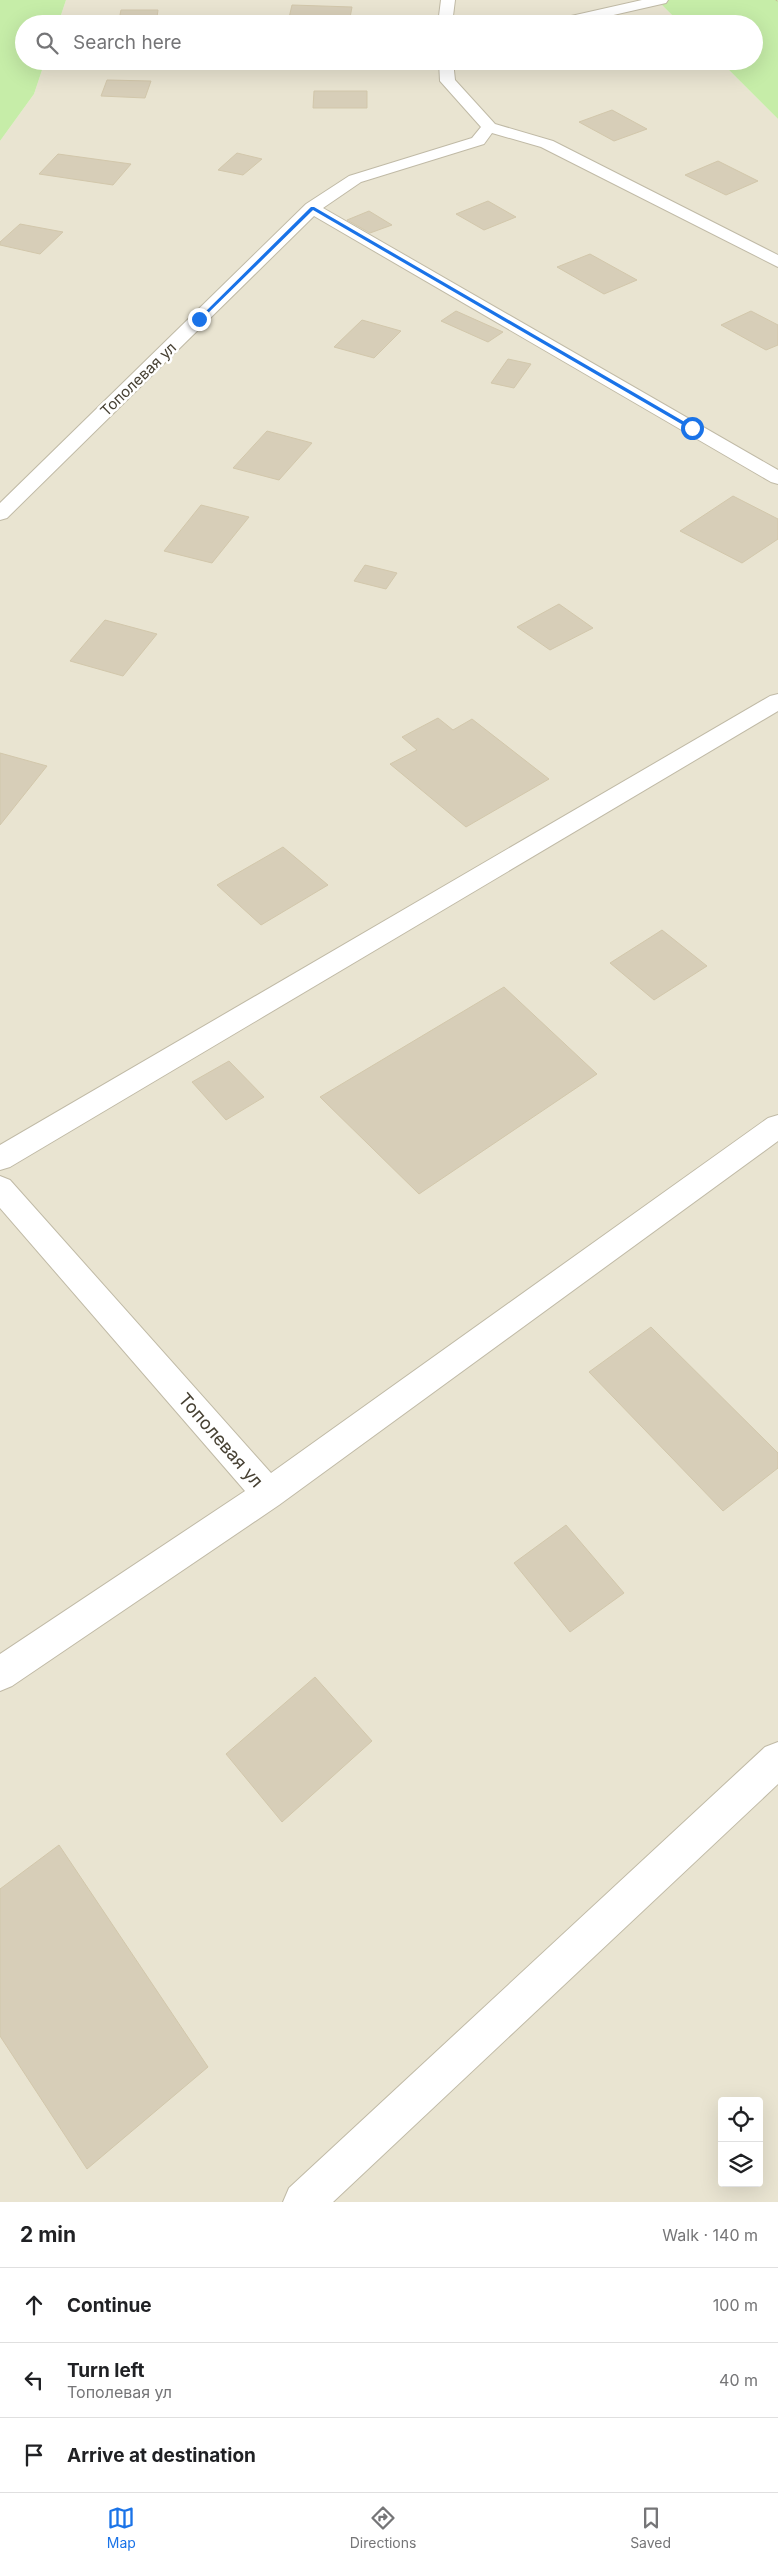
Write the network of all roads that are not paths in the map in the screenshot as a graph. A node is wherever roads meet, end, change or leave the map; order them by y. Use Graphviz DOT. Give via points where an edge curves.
graph roads {
  1 [pos="448,0"];
  2 [pos="661,0"];
  3 [pos="446,15"];
  4 [pos="594,15"];
  5 [pos="447,70"];
  6 [pos="489,127"];
  7 [pos="312,208"];
  8 [pos="778,262"];
  9 [pos="778,478"];
  10 [pos="0,514"];
  11 [pos="778,700"];
  12 [pos="778,1126"];
  13 [pos="0,1159"];
  14 [pos="0,1188"];
  15 [pos="268,1494"];
  16 [pos="0,1674"];
  17 [pos="778,1760"];
  18 [pos="303,2202"];
  1 -- 3 [label="street"];
  2 -- 4 [label="street"];
  5 -- 6 [label="street" via="448,81"];
  6 -- 7 [label="street, Тополевая ул" via="478,141 355,180"];
  6 -- 8 [label="street" via="547,144"];
  7 -- 9 [label="street"];
  7 -- 10 [label="street, Тополевая ул"];
  11 -- 13 [label="street"];
  12 -- 15 [label="street"];
  14 -- 15 [label="street, Тополевая ул"];
  15 -- 16 [label="street, Тополевая ул"];
  17 -- 18 [label="street"];
}
